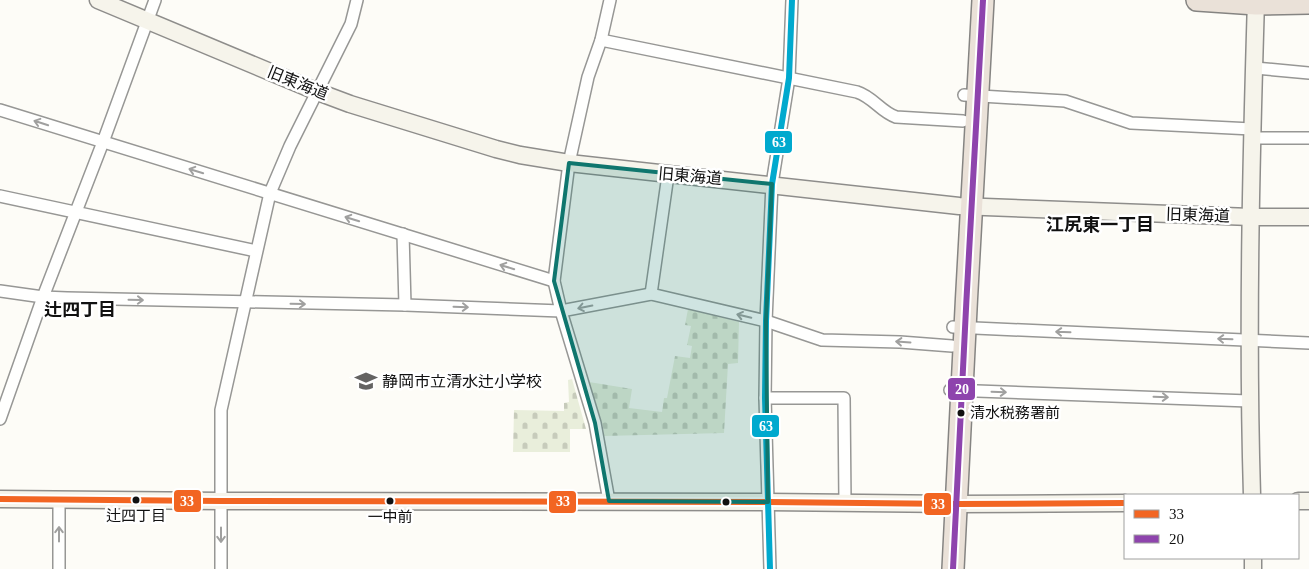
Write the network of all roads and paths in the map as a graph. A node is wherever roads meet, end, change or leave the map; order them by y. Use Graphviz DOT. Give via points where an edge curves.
graph roads {
  1 [pos="98,0"];
  2 [pos="155,0"];
  3 [pos="357,0"];
  4 [pos="610,0"];
  5 [pos="792,0"];
  6 [pos="968,0"];
  7 [pos="983,0"];
  8 [pos="1196,0"];
  9 [pos="1256,2"];
  10 [pos="1309,3"];
  11 [pos="147,21"];
  12 [pos="601,40"];
  13 [pos="1255,68"];
  14 [pos="1309,73"];
  15 [pos="789,78"];
  16 [pos="318,92"];
  17 [pos="971,95"];
  18 [pos="0,110"];
  19 [pos="963,121"];
  20 [pos="1252,134"];
  21 [pos="1309,138"];
  22 [pos="103,142"];
  23 [pos="569,163"];
  24 [pos="668,175"];
  25 [pos="772,184"];
  26 [pos="270,193"];
  27 [pos="0,196"];
  28 [pos="966,206"];
  29 [pos="75,213"];
  30 [pos="1252,217"];
  31 [pos="1309,217"];
  32 [pos="403,234"];
  33 [pos="256,251"];
  34 [pos="554,281"];
  35 [pos="0,291"];
  36 [pos="651,294"];
  37 [pos="42,297"];
  38 [pos="246,303"];
  39 [pos="406,305"];
  40 [pos="561,311"];
  41 [pos="766,322"];
  42 [pos="957,334"];
  43 [pos="1249,340"];
  44 [pos="1309,343"];
  45 [pos="955,390"];
  46 [pos="765,398"];
  47 [pos="3,401"];
  48 [pos="1249,401"];
  49 [pos="0,419"];
  50 [pos="1252,494"];
  51 [pos="0,498"];
  52 [pos="59,499"];
  53 [pos="221,501"];
  54 [pos="609,501"];
  55 [pos="768,502"];
  56 [pos="846,502"];
  57 [pos="1124,503"];
  58 [pos="949,504"];
  59 [pos="59,569"];
  60 [pos="221,569"];
  61 [pos="770,569"];
  62 [pos="940,569"];
  63 [pos="953,569"];
  1 -- 11 [label="street, 旧東海道"];
  2 -- 11 [label="street"];
  3 -- 16 [label="street" via="351,24"];
  4 -- 12 [label="street"];
  5 -- 15 [label="street"];
  6 -- 17 [label="highway"];
  7 -- 17 [label="highway"];
  8 -- 9 [label="highway"];
  9 -- 10 [label="highway"];
  9 -- 13 [label="street"];
  11 -- 16 [label="street, 旧東海道"];
  11 -- 22 [label="street"];
  12 -- 15 [label="street"];
  12 -- 23 [label="street" via="588,77"];
  13 -- 14 [label="street"];
  13 -- 20 [label="street"];
  15 -- 19 [label="street" via="866,94 888,115 896,118"];
  15 -- 25 [label="street"];
  16 -- 23 [label="street, 旧東海道" via="496,149"];
  16 -- 26 [label="street"];
  17 -- 19 [label="highway"];
  17 -- 20 [label="street" via="1065,102 1131,123"];
  17 -- 28 [label="highway"];
  22 -- 18 [label="street, one-way"];
  19 -- 28 [label="highway"];
  20 -- 21 [label="street"];
  20 -- 30 [label="street"];
  26 -- 22 [label="street, one-way"];
  22 -- 29 [label="street"];
  23 -- 24 [label="street, 旧東海道"];
  23 -- 34 [label="street"];
  24 -- 25 [label="street, 旧東海道"];
  24 -- 36 [label="street"];
  25 -- 28 [label="street, 旧東海道"];
  25 -- 41 [label="street"];
  32 -- 26 [label="street, one-way"];
  26 -- 33 [label="street"];
  27 -- 29 [label="street"];
  28 -- 30 [label="street, 旧東海道"];
  28 -- 42 [label="highway"];
  29 -- 33 [label="street"];
  29 -- 37 [label="street"];
  30 -- 31 [label="street, 旧東海道"];
  30 -- 43 [label="street"];
  34 -- 32 [label="street, one-way"];
  32 -- 39 [label="street"];
  33 -- 38 [label="street"];
  34 -- 40 [label="street"];
  35 -- 37 [label="street"];
  36 -- 40 [label="street, one-way"];
  41 -- 36 [label="street, one-way"];
  37 -- 38 [label="street, one-way"];
  37 -- 47 [label="street"];
  38 -- 39 [label="street, one-way"];
  38 -- 53 [label="street" via="220,410"];
  39 -- 40 [label="street, one-way"];
  40 -- 54 [label="street" via="594,423"];
  42 -- 41 [label="street, one-way" via="900,342 822,340"];
  41 -- 46 [label="street"];
  43 -- 42 [label="street, one-way"];
  42 -- 45 [label="highway"];
  43 -- 44 [label="street"];
  43 -- 48 [label="street"];
  45 -- 48 [label="street, one-way"];
  45 -- 58 [label="highway"];
  46 -- 55 [label="street"];
  46 -- 56 [label="street" via="844,398"];
  47 -- 49 [label="street"];
  48 -- 50 [label="street"];
  51 -- 52 [label="street"];
  52 -- 53 [label="street"];
  59 -- 52 [label="street, one-way"];
  53 -- 54 [label="street"];
  53 -- 60 [label="street, one-way"];
  54 -- 55 [label="street"];
  55 -- 56 [label="street"];
  55 -- 61 [label="street"];
  56 -- 58 [label="street"];
  57 -- 58 [label="street"];
  58 -- 62 [label="highway"];
  58 -- 63 [label="highway"];
}
